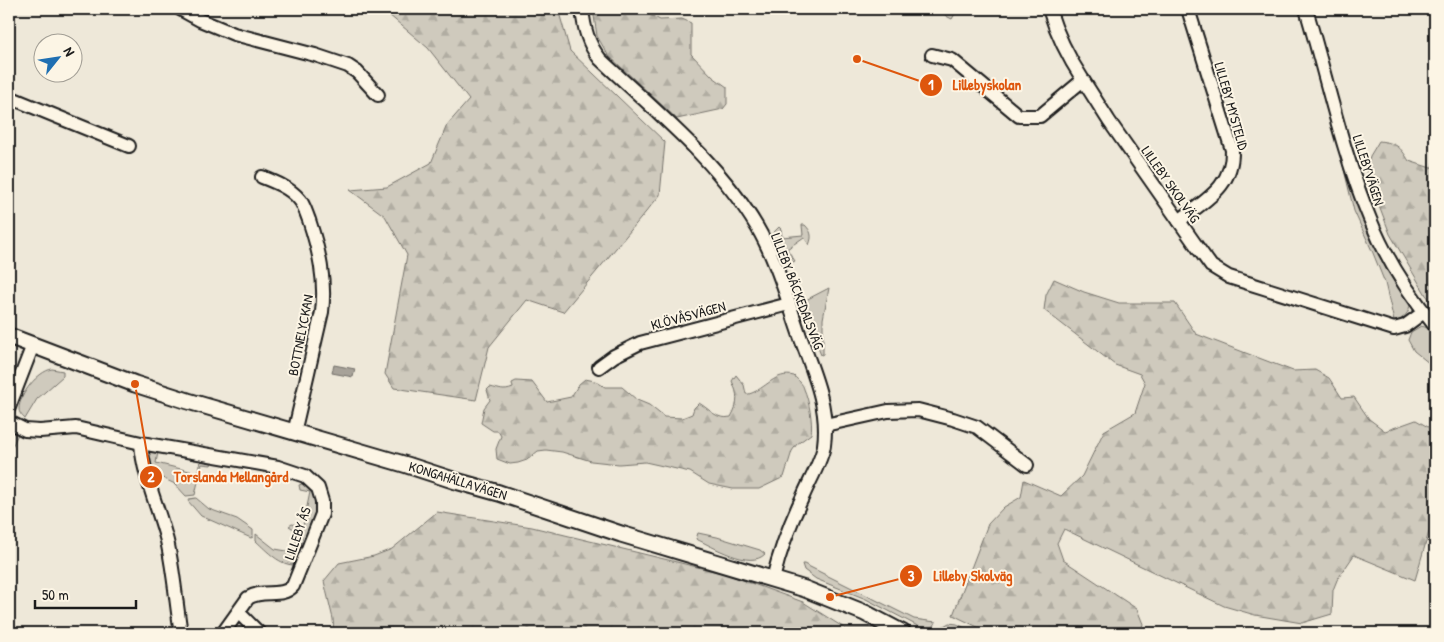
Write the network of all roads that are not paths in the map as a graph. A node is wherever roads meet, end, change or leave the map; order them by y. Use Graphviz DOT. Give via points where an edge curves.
graph roads {
  1 [pos="180,9"];
  2 [pos="582,9"];
  3 [pos="1049,9"];
  4 [pos="1188,9"];
  5 [pos="1306,9"];
  6 [pos="932,55"];
  7 [pos="1083,80"];
  8 [pos="378,96"];
  9 [pos="9,97"];
  10 [pos="129,146"];
  11 [pos="262,177"];
  12 [pos="1179,221"];
  13 [pos="789,304"];
  14 [pos="1424,312"];
  15 [pos="1435,326"];
  16 [pos="9,336"];
  17 [pos="33,345"];
  18 [pos="599,367"];
  19 [pos="9,408"];
  20 [pos="9,422"];
  21 [pos="825,425"];
  22 [pos="294,433"];
  23 [pos="141,443"];
  24 [pos="1026,465"];
  25 [pos="773,579"];
  26 [pos="239,613"];
  27 [pos="181,633"];
  28 [pos="223,633"];
  29 [pos="259,633"];
  30 [pos="903,633"];
  1 -- 8 [label="street" via="234,34 348,66"];
  2 -- 13 [label="street, LILLEBY BÄCKEDALSVÄG" via="586,35 600,59 693,147 743,204 766,244"];
  3 -- 7 [label="street, LILLEBY SKOLVÄG" via="1066,53"];
  4 -- 12 [label="street, LILLEBY MYSTELID" via="1232,150 1232,163 1224,183"];
  5 -- 14 [label="street, LILLEBYVÄGEN" via="1370,220"];
  6 -- 7 [label="street" via="952,60 1019,116 1040,116"];
  7 -- 12 [label="street, LILLEBY SKOLVÄG"];
  9 -- 10 [label="street"];
  11 -- 22 [label="street, BOTTNELYCKAN" via="284,187 299,199 312,231 323,278 322,312"];
  12 -- 14 [label="street, LILLEBY SKOLVÄG" via="1212,266 1229,278 1394,330"];
  13 -- 18 [label="street, KLÖVÅSVÄGEN" via="640,343"];
  13 -- 21 [label="street, LILLEBY BÄCKEDALSVÄG" via="822,395"];
  14 -- 15 [label="street, LILLEBYVÄGEN"];
  16 -- 17 [label="street, KONGAHÄLLAVÄGEN"];
  17 -- 19 [label="street"];
  17 -- 22 [label="street, KONGAHÄLLAVÄGEN" via="135,384"];
  20 -- 23 [label="street, LILLEBY ÅS" via="25,430 76,428"];
  21 -- 24 [label="street" via="888,411 918,410 977,427"];
  21 -- 25 [label="street, LILLEBY BÄCKEDALSVÄG" via="824,448 780,553"];
  22 -- 25 [label="street, KONGAHÄLLAVÄGEN" via="499,492 621,534"];
  23 -- 26 [label="street, LILLEBY ÅS" via="278,467 305,476 318,488 322,514 293,586 285,592 254,594"];
  23 -- 27 [label="street" via="167,544"];
  25 -- 30 [label="street, KONGAHÄLLAVÄGEN" via="830,597"];
  26 -- 28 [label="street, LILLEBY ÅS"];
  26 -- 29 [label="street"];
}
